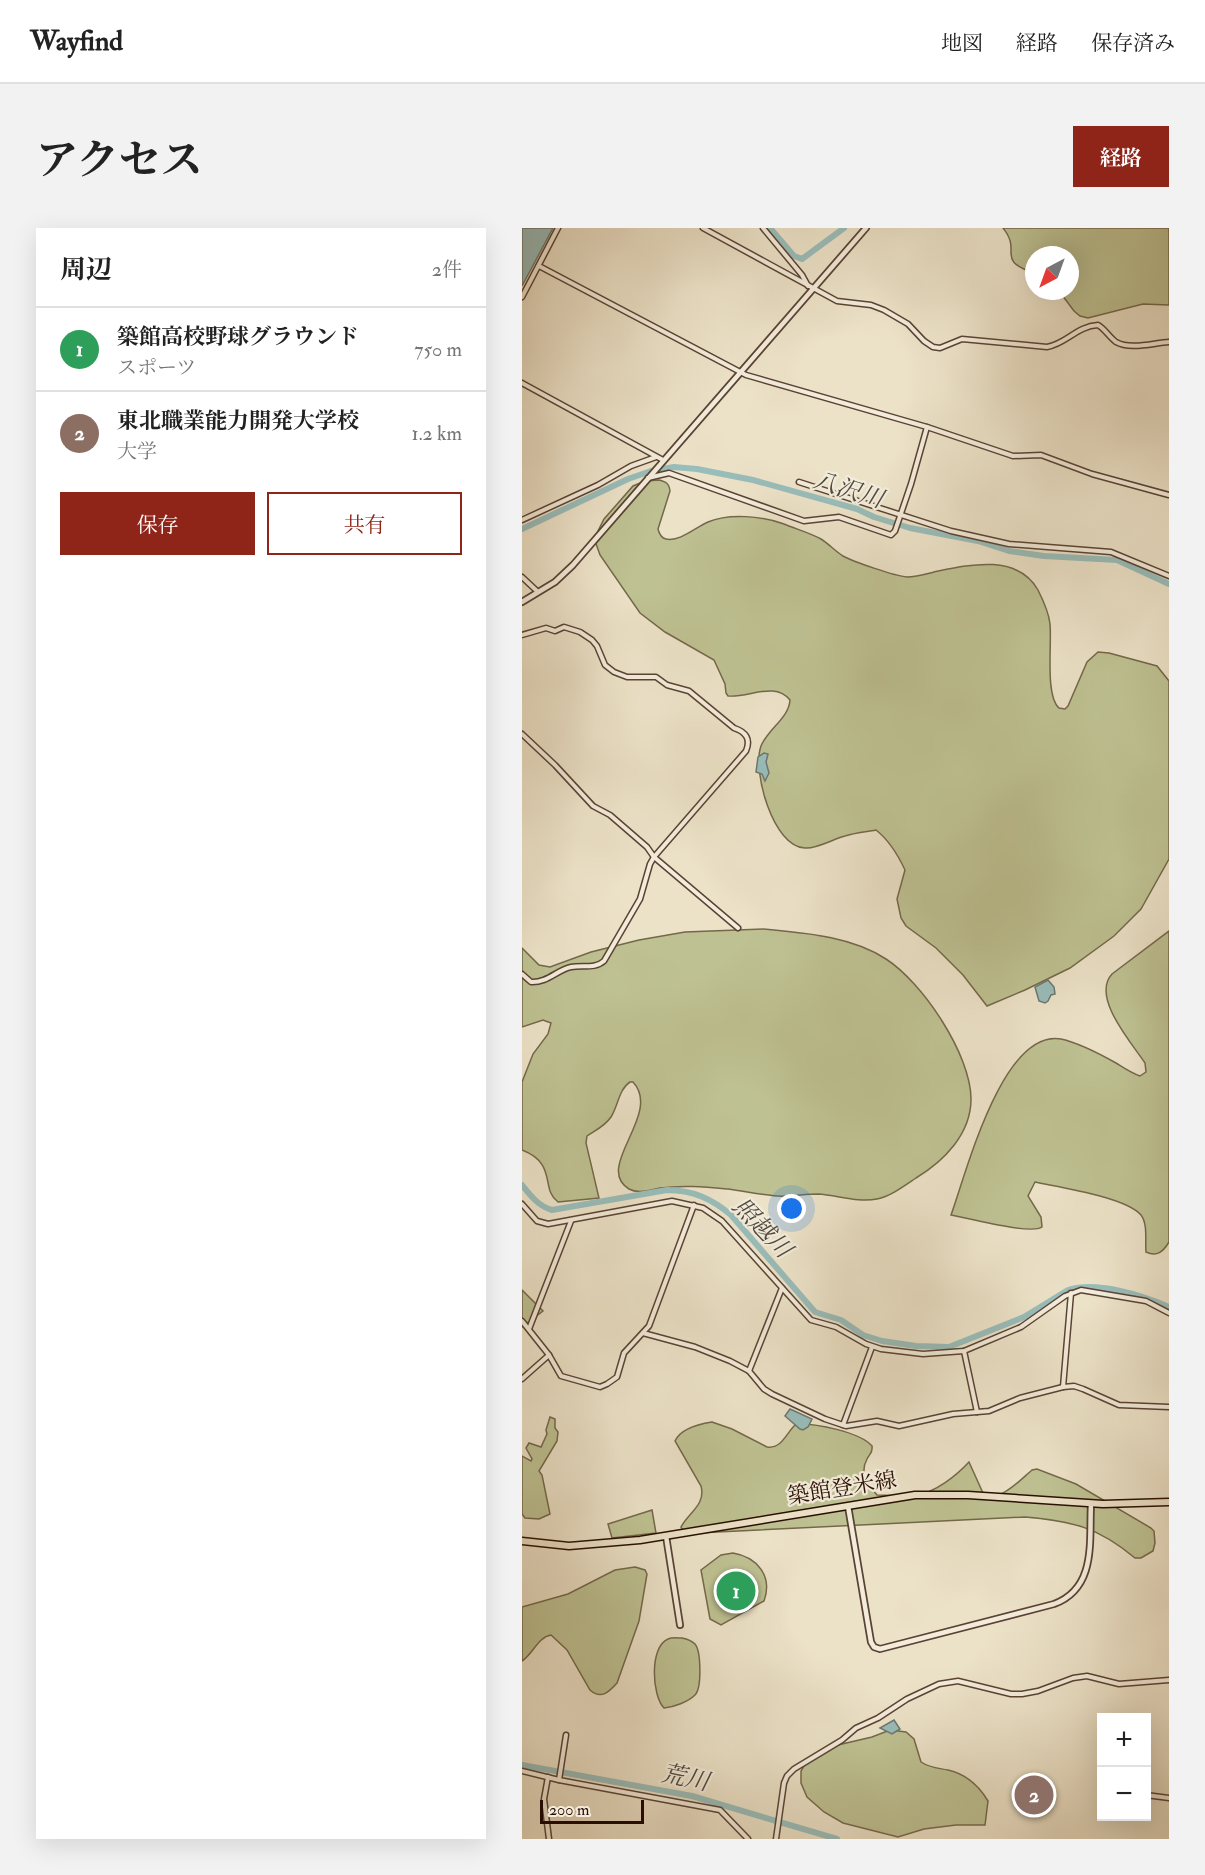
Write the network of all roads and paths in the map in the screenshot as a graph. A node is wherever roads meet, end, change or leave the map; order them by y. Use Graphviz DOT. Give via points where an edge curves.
graph roads {
  1 [pos="558,228"];
  2 [pos="703,228"];
  3 [pos="763,228"];
  4 [pos="866,228"];
  5 [pos="538,266"];
  6 [pos="811,288"];
  7 [pos="522,297"];
  8 [pos="1169,342"];
  9 [pos="741,371"];
  10 [pos="522,383"];
  11 [pos="927,427"];
  12 [pos="657,456"];
  13 [pos="663,461"];
  14 [pos="647,478"];
  15 [pos="799,482"];
  16 [pos="1169,495"];
  17 [pos="901,515"];
  18 [pos="522,520"];
  19 [pos="1169,576"];
  20 [pos="522,577"];
  21 [pos="538,592"];
  22 [pos="522,602"];
  23 [pos="522,635"];
  24 [pos="522,734"];
  25 [pos="654,857"];
  26 [pos="738,928"];
  27 [pos="522,974"];
  28 [pos="522,1204"];
  29 [pos="694,1205"];
  30 [pos="571,1221"];
  31 [pos="782,1288"];
  32 [pos="1071,1293"];
  33 [pos="1169,1312"];
  34 [pos="522,1321"];
  35 [pos="526,1327"];
  36 [pos="643,1333"];
  37 [pos="872,1347"];
  38 [pos="964,1351"];
  39 [pos="549,1355"];
  40 [pos="749,1371"];
  41 [pos="522,1379"];
  42 [pos="1063,1387"];
  43 [pos="1169,1407"];
  44 [pos="977,1412"];
  45 [pos="843,1425"];
  46 [pos="1169,1502"];
  47 [pos="1091,1504"];
  48 [pos="848,1506"];
  49 [pos="666,1536"];
  50 [pos="522,1541"];
  51 [pos="680,1625"];
  52 [pos="1169,1680"];
  53 [pos="566,1735"];
  54 [pos="522,1771"];
  55 [pos="548,1777"];
  56 [pos="559,1778"];
  57 [pos="1151,1796"];
  58 [pos="1169,1798"];
  59 [pos="549,1839"];
  60 [pos="748,1839"];
  61 [pos="776,1839"];
  1 -- 5 [label="street"];
  2 -- 6 [label="street"];
  3 -- 6 [label="street"];
  4 -- 6 [label="street"];
  5 -- 7 [label="street"];
  5 -- 9 [label="street"];
  6 -- 8 [label="street" via="842,302 884,310 908,324 933,347 962,339 1055,346 1087,325 1098,325 1123,344"];
  6 -- 9 [label="street"];
  9 -- 11 [label="street"];
  9 -- 13 [label="street"];
  10 -- 12 [label="street"];
  11 -- 16 [label="street" via="1013,456 1041,455"];
  11 -- 17 [label="street"];
  12 -- 13 [label="street"];
  12 -- 18 [label="street"];
  13 -- 14 [label="street"];
  14 -- 17 [label="street" via="669,473 804,521 838,517 891,535"];
  14 -- 21 [label="street" via="564,574"];
  15 -- 17 [label="street"];
  17 -- 19 [label="street" via="1009,544 1110,552"];
  20 -- 21 [label="street"];
  21 -- 22 [label="street"];
  23 -- 25 [label="street" via="564,627 580,632 597,646 605,665 614,672 627,677 657,677 667,685 689,691 748,739 746,751"];
  24 -- 25 [label="street" via="592,806 610,815"];
  25 -- 26 [label="street"];
  25 -- 27 [label="street" via="640,899 604,961 595,966 570,967 540,982 531,982"];
  28 -- 30 [label="street" via="541,1223"];
  29 -- 30 [label="street" via="662,1203"];
  29 -- 31 [label="street" via="722,1221"];
  29 -- 36 [label="street"];
  30 -- 35 [label="street"];
  31 -- 37 [label="street" via="811,1320 836,1327"];
  31 -- 40 [label="street"];
  32 -- 33 [label="street" via="1081,1290 1146,1301"];
  32 -- 38 [label="street" via="1022,1327"];
  32 -- 42 [label="street"];
  34 -- 35 [label="street"];
  35 -- 39 [label="street"];
  36 -- 39 [label="street" via="624,1353 617,1377 600,1387 563,1377"];
  36 -- 40 [label="street" via="695,1347"];
  37 -- 38 [label="street" via="923,1354"];
  37 -- 45 [label="street"];
  38 -- 44 [label="street"];
  39 -- 41 [label="street"];
  40 -- 45 [label="street" via="772,1394"];
  42 -- 43 [label="street" via="1074,1386 1119,1405"];
  42 -- 44 [label="street"];
  44 -- 45 [label="street" via="899,1426 878,1421"];
  46 -- 47 [label="main road, 築館登米線"];
  47 -- 48 [label="main road, 築館登米線" via="936,1494"];
  47 -- 48 [label="street" via="1087,1570 1073,1594 1054,1604 880,1649 871,1642"];
  48 -- 49 [label="main road, 築館登米線"];
  49 -- 50 [label="main road, 築館登米線" via="603,1545"];
  49 -- 51 [label="street"];
  52 -- 61 [label="street" via="1119,1684 1087,1676 1022,1694 958,1681 939,1684 856,1728 794,1769 784,1783"];
  53 -- 56 [label="street"];
  54 -- 55 [label="street"];
  55 -- 56 [label="street"];
  55 -- 59 [label="street" via="544,1799"];
  56 -- 60 [label="street" via="720,1810"];
  57 -- 58 [label="street"];
}
